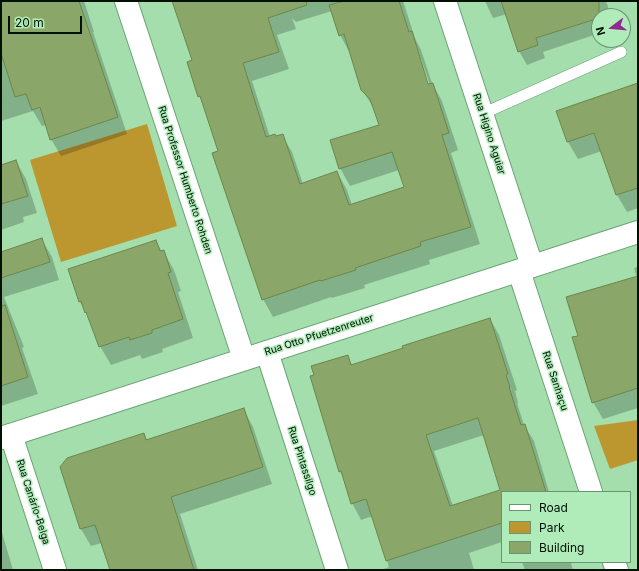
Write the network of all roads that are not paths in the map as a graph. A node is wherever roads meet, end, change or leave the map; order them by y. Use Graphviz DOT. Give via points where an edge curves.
graph roads {
  1 [pos="126,1"];
  2 [pos="445,1"];
  3 [pos="621,52"];
  4 [pos="482,114"];
  5 [pos="638,232"];
  6 [pos="525,268"];
  7 [pos="267,352"];
  8 [pos="244,359"];
  9 [pos="6,436"];
  10 [pos="591,491"];
  11 [pos="55,570"];
  12 [pos="337,570"];
  1 -- 8 [label="street, Rua Professor Humberto Rohden"];
  2 -- 4 [label="street, Rua Higino Aguiar"];
  3 -- 4 [label="lane"];
  4 -- 6 [label="street, Rua Higino Aguiar"];
  5 -- 6 [label="street, Rua Otto Pfuetzenreuter"];
  6 -- 7 [label="street, Rua Otto Pfuetzenreuter"];
  6 -- 10 [label="street, Rua Sanhaçu"];
  7 -- 8 [label="street, Rua Otto Pfuetzenreuter"];
  7 -- 12 [label="street, Rua Pintassilgo"];
  8 -- 9 [label="street, Rua Otto Pfuetzenreuter"];
  9 -- 11 [label="street, Rua Canário-Belga"];
}
